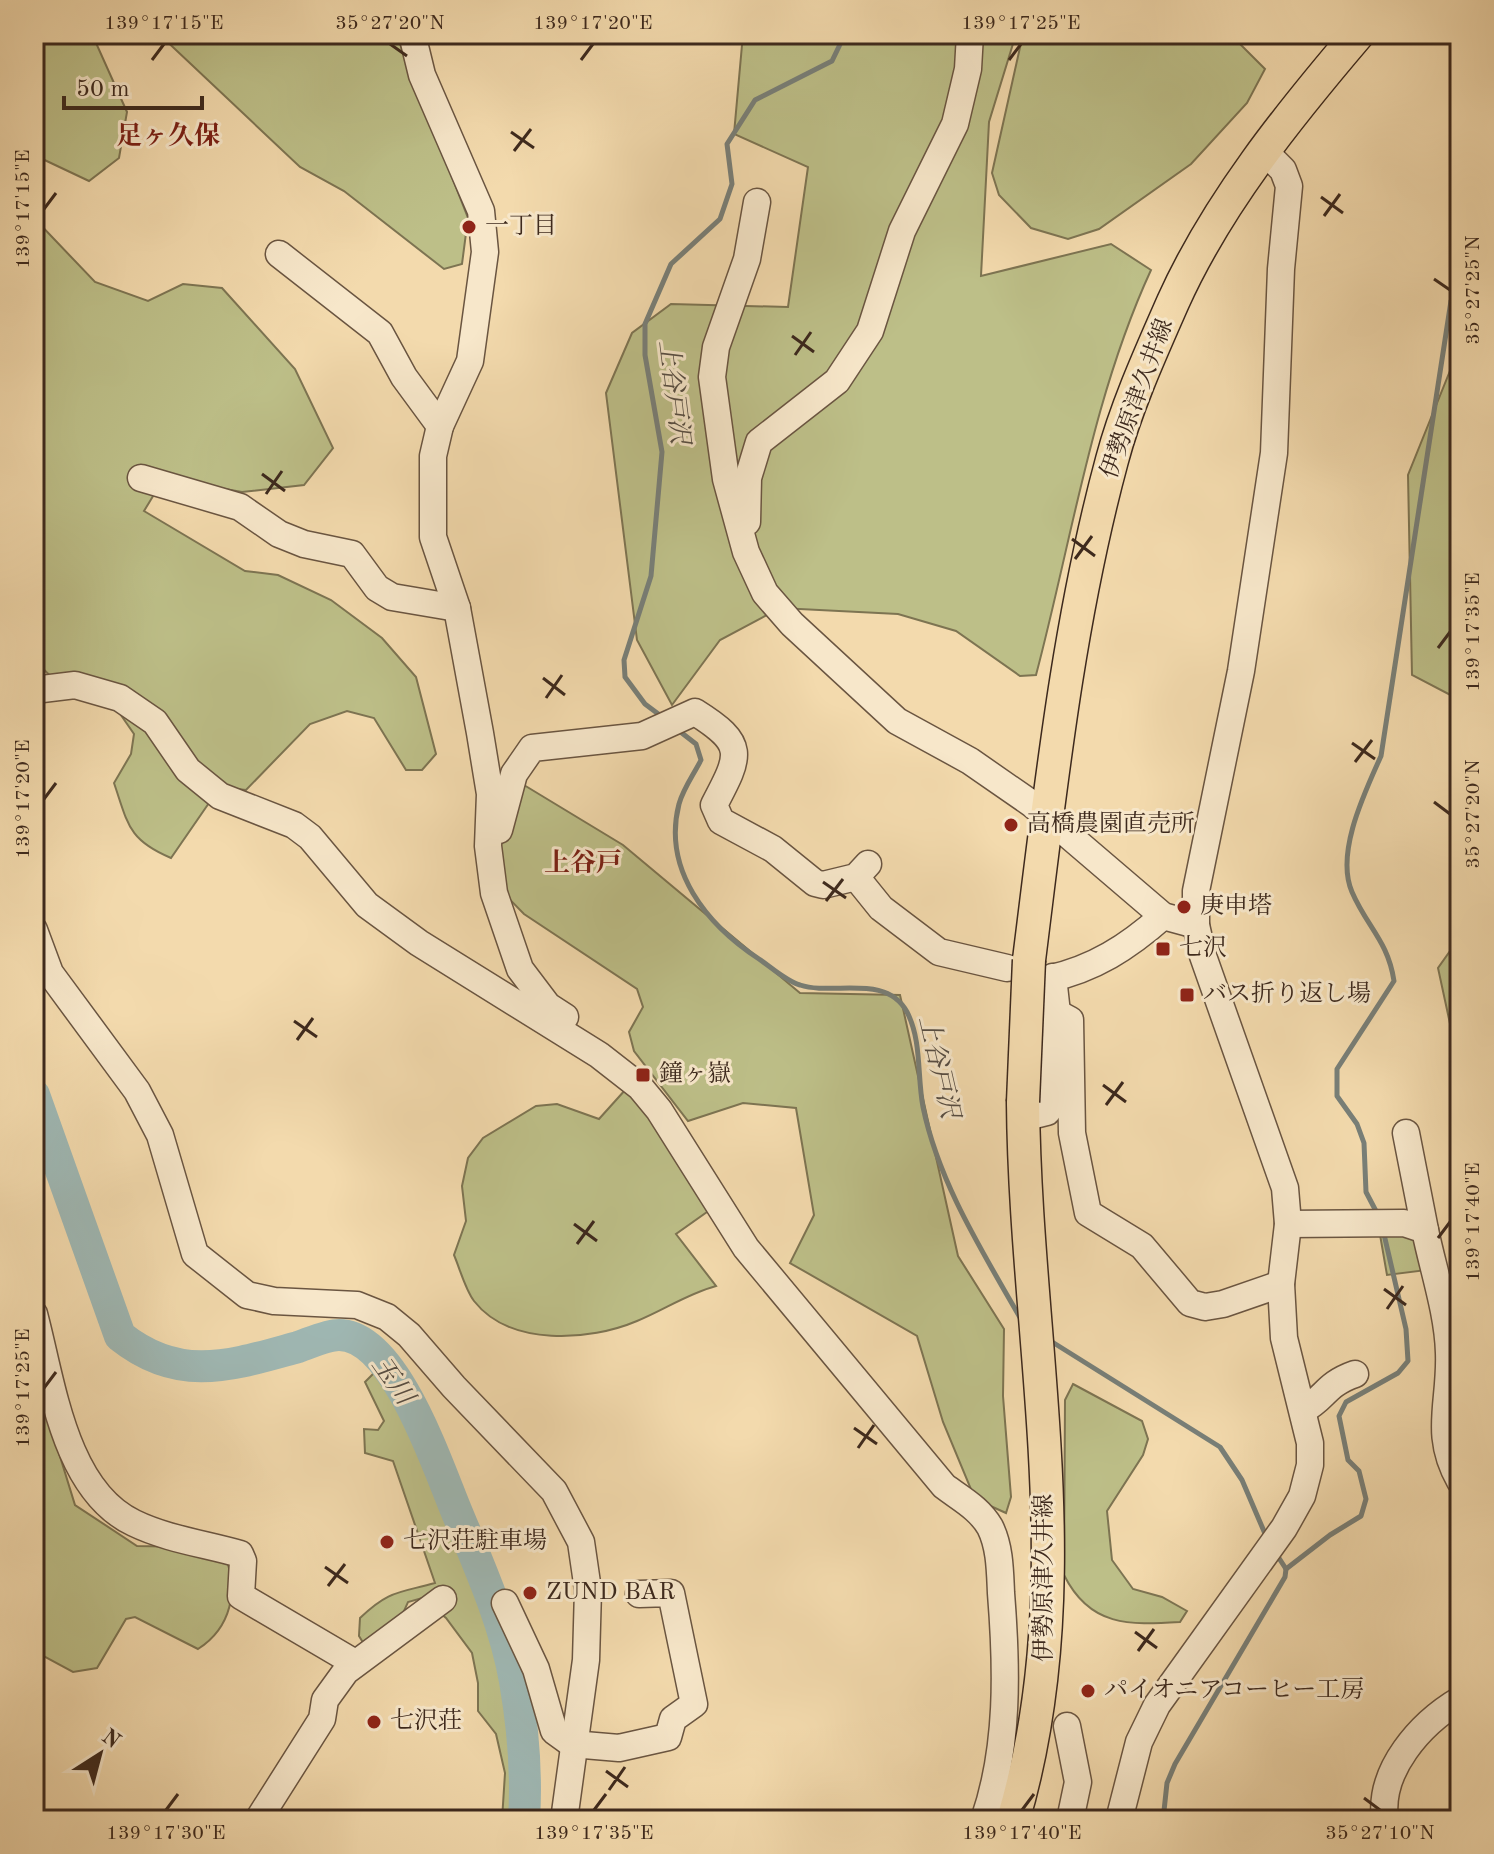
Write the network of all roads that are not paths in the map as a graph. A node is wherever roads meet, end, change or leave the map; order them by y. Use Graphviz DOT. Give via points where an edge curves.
graph roads {
  1 [pos="412,34"];
  2 [pos="970,34"];
  3 [pos="1358,34"];
  4 [pos="1265,152"];
  5 [pos="757,202"];
  6 [pos="279,254"];
  7 [pos="440,426"];
  8 [pos="141,478"];
  9 [pos="746,552"];
  10 [pos="457,608"];
  11 [pos="34,690"];
  12 [pos="1047,820"];
  13 [pos="488,846"];
  14 [pos="1163,916"];
  15 [pos="1196,925"];
  16 [pos="34,930"];
  17 [pos="1034,971"];
  18 [pos="1057,1013"];
  19 [pos="620,1071"];
  20 [pos="1023,1118"];
  21 [pos="1406,1133"];
  22 [pos="1288,1224"];
  23 [pos="1425,1230"];
  24 [pos="1281,1284"];
  25 [pos="34,1314"];
  26 [pos="1355,1374"];
  27 [pos="1303,1410"];
  28 [pos="1460,1481"];
  29 [pos="639,1594"];
  30 [pos="443,1599"];
  31 [pos="505,1603"];
  32 [pos="355,1663"];
  33 [pos="1460,1700"];
  34 [pos="1067,1726"];
  35 [pos="572,1744"];
  36 [pos="258,1820"];
  37 [pos="564,1820"];
  38 [pos="984,1820"];
  39 [pos="1013,1820"];
  40 [pos="1070,1820"];
  41 [pos="1119,1820"];
  42 [pos="1385,1820"];
  1 -- 7 [label="street" via="422,75 481,211 485,252 470,361"];
  2 -- 9 [label="street" via="955,124 902,231 870,331 837,381 759,442 748,478"];
  3 -- 4 [label="main road, 伊勢原津久井線"];
  4 -- 12 [label="main road, 伊勢原津久井線" via="1174,300 1113,456 1087,563"];
  4 -- 15 [label="street" via="1283,170 1289,186 1274,453 1241,671 1196,891"];
  5 -- 9 [label="street" via="747,259 716,347 712,377 726,479"];
  6 -- 7 [label="street" via="380,333"];
  7 -- 10 [label="street" via="430,507 433,537"];
  8 -- 10 [label="street" via="240,507 304,544 352,554 377,588 392,597"];
  9 -- 12 [label="street" via="765,593 880,706 916,733 970,761"];
  10 -- 13 [label="street" via="490,794"];
  11 -- 19 [label="street" via="75,685 120,698 155,722 188,770 220,796 294,825 367,905"];
  12 -- 14 [label="street"];
  12 -- 17 [label="main road, 伊勢原津久井線"];
  13 -- 17 [label="street" via="498,836 514,774 532,748 642,736 695,712 732,742 730,774 714,805 721,821 773,849 815,883 823,885 862,870 881,908 939,952"];
  13 -- 19 [label="street" via="494,893 520,969 548,1006 607,1046"];
  14 -- 15 [label="street"];
  14 -- 17 [label="street" via="1106,960"];
  15 -- 22 [label="street" via="1285,1188"];
  16 -- 35 [label="street" via="50,973 137,1091 164,1143 195,1254 247,1295 357,1305 387,1317 554,1491 581,1542 588,1590 586,1660"];
  17 -- 18 [label="street"];
  17 -- 20 [label="main road, 伊勢原津久井線, bridge"];
  18 -- 20 [label="street" via="1053,1104 1047,1112"];
  18 -- 24 [label="street" via="1070,1020 1072,1133 1088,1213 1142,1246 1190,1303 1223,1304"];
  19 -- 38 [label="street" via="659,1110 746,1248 944,1486 978,1510 991,1529 998,1551 1005,1649 1003,1727"];
  20 -- 39 [label="main road, 伊勢原津久井線" via="1050,1603 1040,1702"];
  21 -- 23 [label="street"];
  22 -- 23 [label="street" via="1389,1223"];
  22 -- 24 [label="street"];
  23 -- 28 [label="street" via="1449,1355 1443,1436 1447,1460"];
  24 -- 27 [label="street" via="1284,1338"];
  25 -- 32 [label="street" via="72,1453 106,1505 163,1534 240,1554 241,1596"];
  26 -- 27 [label="street" via="1332,1382"];
  27 -- 41 [label="street" via="1310,1465 1302,1496 1157,1705 1139,1742"];
  29 -- 35 [label="street" via="671,1593 694,1704 673,1719 668,1737 619,1748"];
  30 -- 32 [label="street"];
  31 -- 35 [label="street" via="536,1669 554,1731"];
  32 -- 36 [label="street" via="325,1700 322,1719"];
  33 -- 42 [label="street" via="1426,1723 1409,1747 1385,1790"];
  34 -- 40 [label="street" via="1078,1782"];
  35 -- 37 [label="street"];
}
